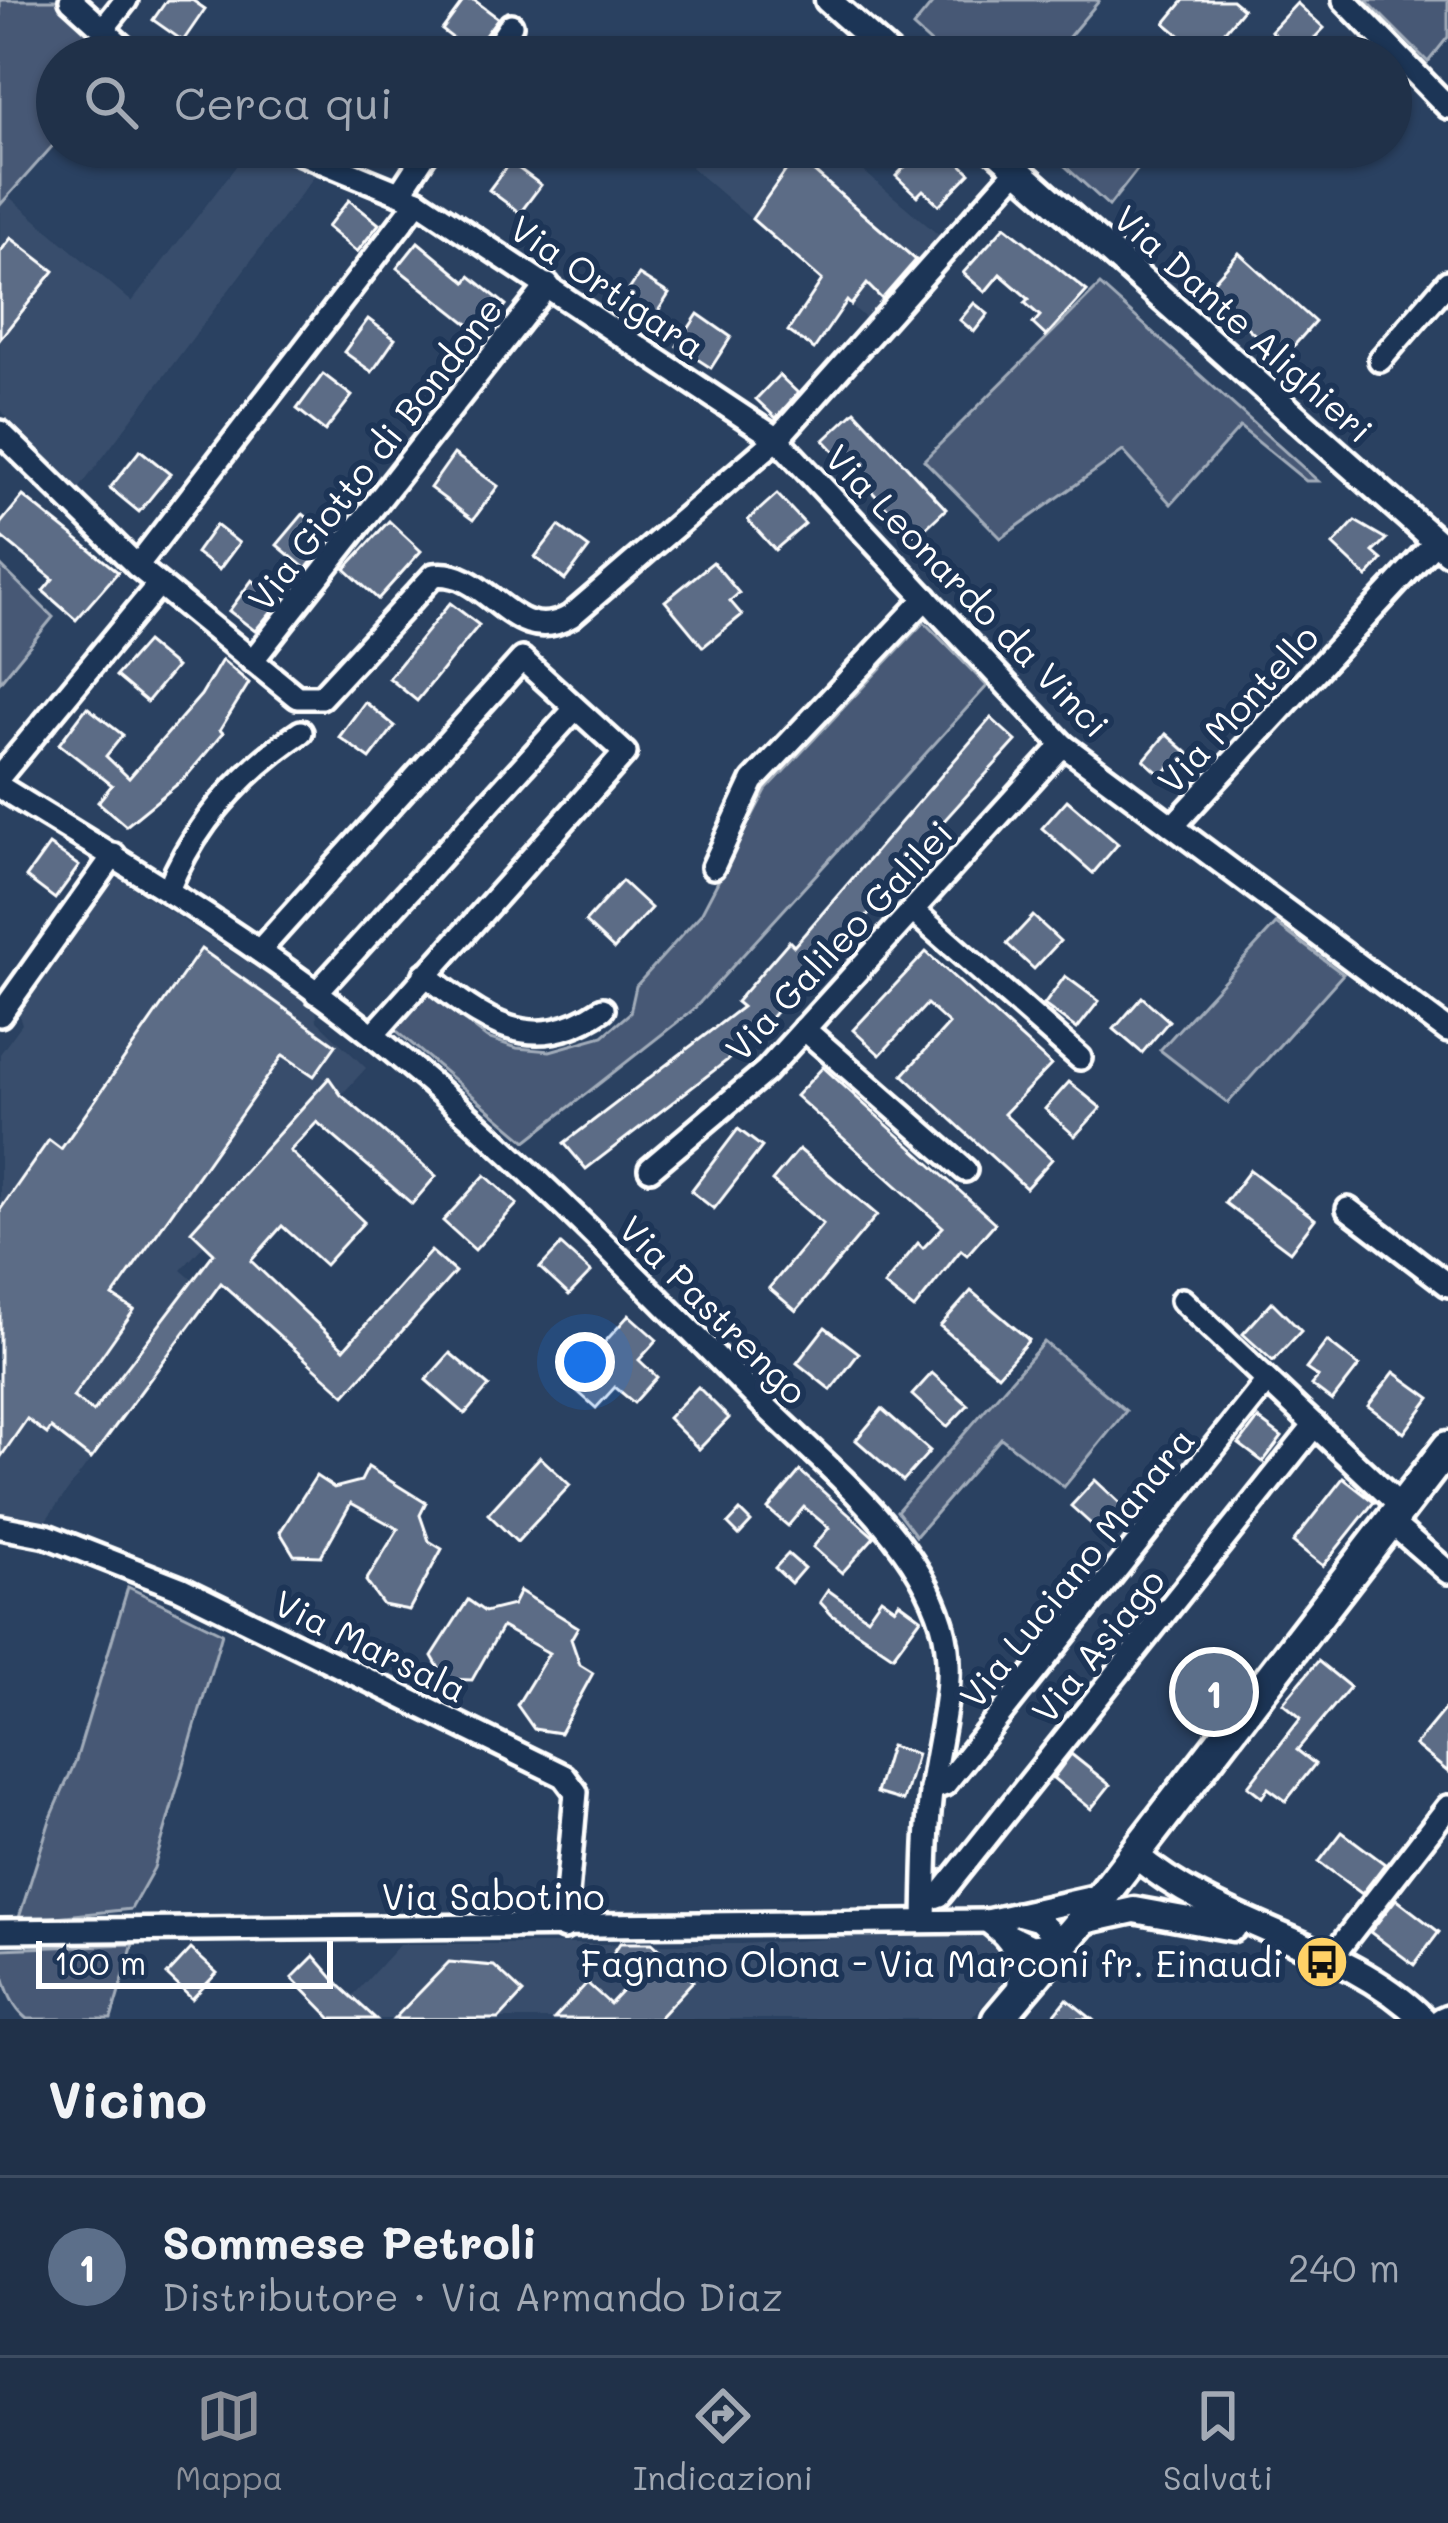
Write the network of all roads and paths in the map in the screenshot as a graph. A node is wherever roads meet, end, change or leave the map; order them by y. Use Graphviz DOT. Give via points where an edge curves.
graph roads {
  1 [pos="71,0"];
  2 [pos="125,0"];
  3 [pos="828,0"];
  4 [pos="1345,0"];
  5 [pos="512,25"];
  6 [pos="104,29"];
  7 [pos="112,36"];
  8 [pos="504,36"];
  9 [pos="868,36"];
  10 [pos="1380,36"];
  11 [pos="1412,70"];
  12 [pos="1448,107"];
  13 [pos="339,168"];
  14 [pos="421,168"];
  15 [pos="1017,170"];
  16 [pos="410,196"];
  17 [pos="1448,282"];
  18 [pos="548,285"];
  19 [pos="1380,360"];
  20 [pos="0,432"];
  21 [pos="777,439"];
  22 [pos="1442,547"];
  23 [pos="136,566"];
  24 [pos="158,585"];
  25 [pos="926,598"];
  26 [pos="252,661"];
  27 [pos="575,709"];
  28 [pos="301,731"];
  29 [pos="1063,745"];
  30 [pos="0,776"];
  31 [pos="0,787"];
  32 [pos="1173,826"];
  33 [pos="114,855"];
  34 [pos="713,867"];
  35 [pos="169,890"];
  36 [pos="913,911"];
  37 [pos="259,951"];
  38 [pos="425,974"];
  39 [pos="316,992"];
  40 [pos="603,1009"];
  41 [pos="0,1015"];
  42 [pos="804,1029"];
  43 [pos="1448,1031"];
  44 [pos="373,1035"];
  45 [pos="1080,1058"];
  46 [pos="650,1169"];
  47 [pos="965,1170"];
  48 [pos="1348,1208"];
  49 [pos="1448,1285"];
  50 [pos="1182,1300"];
  51 [pos="1267,1381"];
  52 [pos="1315,1425"];
  53 [pos="1448,1447"];
  54 [pos="1394,1513"];
  55 [pos="0,1526"];
  56 [pos="1448,1573"];
  57 [pos="931,1789"];
  58 [pos="1448,1807"];
  59 [pos="1135,1855"];
  60 [pos="1103,1895"];
  61 [pos="926,1910"];
  62 [pos="1156,1913"];
  63 [pos="1002,1922"];
  64 [pos="564,1928"];
  65 [pos="0,1931"];
  66 [pos="1265,1931"];
  67 [pos="1071,1933"];
  68 [pos="1331,1958"];
  69 [pos="1008,2007"];
  70 [pos="1423,2019"];
  1 -- 6 [label="street"];
  2 -- 6 [label="street"];
  3 -- 9 [label="street"];
  4 -- 10 [label="street"];
  5 -- 8 [label="street"];
  6 -- 7 [label="street"];
  11 -- 12 [label="street"];
  13 -- 16 [label="street, Via Ortigara"];
  14 -- 16 [label="street"];
  15 -- 21 [label="street"];
  15 -- 22 [label="street, Via Dante Alighieri"];
  16 -- 18 [label="street, Via Ortigara"];
  16 -- 23 [label="street"];
  17 -- 19 [label="street"];
  18 -- 21 [label="street, Via Ortigara"];
  18 -- 26 [label="street, Via Giotto di Bondone"];
  20 -- 23 [label="street"];
  21 -- 25 [label="street, Via Leonardo da Vinci"];
  21 -- 26 [label="street" via="557,624 531,625 448,573 422,585 321,697 297,697"];
  22 -- 32 [label="street, Via Montello"];
  23 -- 24 [label="street"];
  24 -- 26 [label="street"];
  24 -- 30 [label="street"];
  25 -- 29 [label="street, Via Leonardo da Vinci"];
  25 -- 34 [label="street" via="753,781"];
  27 -- 37 [label="street" via="522,659"];
  27 -- 38 [label="street" via="625,753"];
  27 -- 39 [label="street"];
  28 -- 35 [label="street" via="224,797"];
  29 -- 32 [label="street, Via Leonardo da Vinci"];
  29 -- 36 [label="street, Via Galileo Galilei"];
  31 -- 33 [label="street, Via Pastrengo"];
  32 -- 43 [label="street, Via Montello"];
  33 -- 35 [label="street, Via Pastrengo"];
  33 -- 41 [label="street"];
  35 -- 37 [label="street, Via Pastrengo"];
  36 -- 42 [label="street, Via Galileo Galilei"];
  36 -- 45 [label="street"];
  37 -- 39 [label="street, Via Pastrengo"];
  38 -- 40 [label="street" via="484,1019 516,1031 547,1034"];
  38 -- 44 [label="street"];
  39 -- 44 [label="street, Via Pastrengo"];
  42 -- 46 [label="street, Via Galileo Galilei"];
  42 -- 47 [label="street"];
  44 -- 57 [label="street, Via Pastrengo" via="624,1264 905,1555 942,1622 948,1654"];
  48 -- 49 [label="street"];
  50 -- 51 [label="street"];
  51 -- 52 [label="street"];
  51 -- 57 [label="street, Via Luciano Manara" via="945,1784"];
  52 -- 54 [label="street"];
  52 -- 61 [label="street, Via Asiago"];
  53 -- 54 [label="main road"];
  54 -- 56 [label="street"];
  54 -- 59 [label="main road"];
  55 -- 64 [label="street, Via Marsala" via="180,1588 564,1776 576,1792"];
  57 -- 61 [label="street, Via Pastrengo"];
  58 -- 68 [label="street"];
  59 -- 60 [label="main road"];
  59 -- 62 [label="street" via="1137,1895"];
  59 -- 66 [label="street" via="1172,1886"];
  60 -- 63 [label="street, Via Sabotino"];
  60 -- 67 [label="main road"];
  61 -- 63 [label="street, Via Sabotino"];
  61 -- 64 [label="street, Via Sabotino"];
  62 -- 66 [label="street"];
  62 -- 67 [label="street" via="1134,1910"];
  63 -- 67 [label="street, Via Sabotino" via="1031,1946"];
  63 -- 69 [label="street" via="1022,1968"];
  64 -- 65 [label="street, Via Sabotino"];
  66 -- 68 [label="street"];
  67 -- 69 [label="main road"];
  68 -- 70 [label="street" via="1392,1989"];
}
